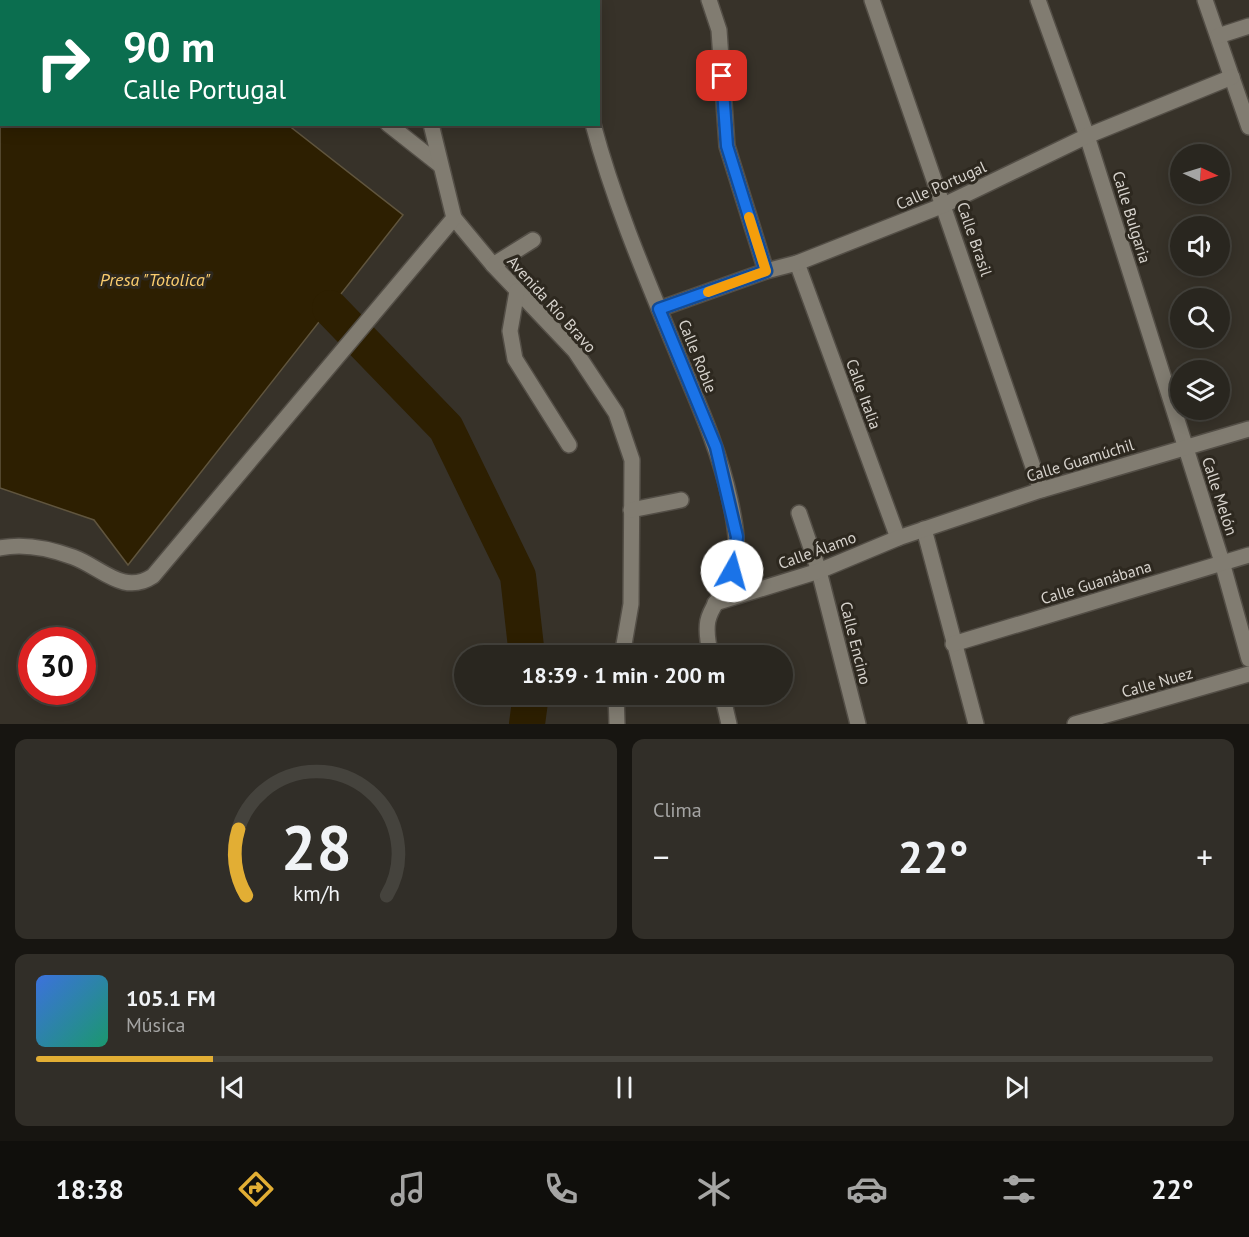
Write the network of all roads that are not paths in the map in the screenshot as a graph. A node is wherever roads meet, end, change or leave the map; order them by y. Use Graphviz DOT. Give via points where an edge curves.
graph roads {
  1 [pos="709,0"];
  2 [pos="872,0"];
  3 [pos="1038,0"];
  4 [pos="1205,0"];
  5 [pos="1249,26"];
  6 [pos="1218,36"];
  7 [pos="1232,77"];
  8 [pos="391,126"];
  9 [pos="431,126"];
  10 [pos="594,126"];
  11 [pos="1249,127"];
  12 [pos="1088,136"];
  13 [pos="440,165"];
  14 [pos="944,205"];
  15 [pos="454,218"];
  16 [pos="533,240"];
  17 [pos="797,263"];
  18 [pos="493,265"];
  19 [pos="766,271"];
  20 [pos="517,291"];
  21 [pos="659,309"];
  22 [pos="1249,429"];
  23 [pos="569,445"];
  24 [pos="1185,447"];
  25 [pos="1041,490"];
  26 [pos="681,500"];
  27 [pos="631,510"];
  28 [pos="799,513"];
  29 [pos="924,529"];
  30 [pos="898,538"];
  31 [pos="0,548"];
  32 [pos="1249,555"];
  33 [pos="1222,562"];
  34 [pos="819,571"];
  35 [pos="715,603"];
  36 [pos="953,644"];
  37 [pos="624,645"];
  38 [pos="708,645"];
  39 [pos="1249,659"];
  40 [pos="1249,674"];
  41 [pos="616,705"];
  42 [pos="725,705"];
  43 [pos="617,724"];
  44 [pos="729,724"];
  45 [pos="858,724"];
  46 [pos="976,724"];
  47 [pos="1075,724"];
  1 -- 19 [label="street" via="719,30 727,146"];
  2 -- 14 [label="street, Calle Brasil"];
  3 -- 12 [label="street, Calle Bulgaria"];
  4 -- 6 [label="street"];
  5 -- 6 [label="street"];
  6 -- 7 [label="street"];
  7 -- 11 [label="street"];
  7 -- 12 [label="street, Calle Portugal"];
  8 -- 13 [label="street"];
  9 -- 13 [label="street, Avenida Río Bravo"];
  10 -- 21 [label="street, Calle Roble"];
  12 -- 14 [label="street, Calle Portugal"];
  12 -- 24 [label="street, Calle Bulgaria"];
  13 -- 15 [label="street, Avenida Río Bravo"];
  14 -- 17 [label="street, Calle Portugal"];
  14 -- 25 [label="street, Calle Brasil"];
  15 -- 18 [label="street, Avenida Río Bravo"];
  15 -- 31 [label="street" via="153,576 142,584 125,583 54,551"];
  16 -- 18 [label="street"];
  17 -- 19 [label="street, Calle Portugal"];
  17 -- 30 [label="street, Calle Italia"];
  18 -- 20 [label="street, Avenida Río Bravo"];
  19 -- 21 [label="street, Calle Portugal"];
  20 -- 23 [label="street" via="510,331 515,359"];
  20 -- 27 [label="street, Avenida Río Bravo" via="575,351 616,413 632,460"];
  21 -- 35 [label="street, Calle Roble" via="716,447 730,499 737,537 732,571"];
  22 -- 24 [label="street, Calle Guamúchil"];
  24 -- 25 [label="street, Calle Guamúchil"];
  24 -- 33 [label="street, Calle Melón"];
  25 -- 29 [label="street, Calle Guamúchil"];
  26 -- 27 [label="street"];
  27 -- 37 [label="street, Avenida Río Bravo" via="631,604"];
  28 -- 34 [label="street, Calle Encino"];
  29 -- 30 [label="street, Calle Álamo"];
  29 -- 36 [label="street"];
  30 -- 34 [label="street, Calle Álamo"];
  32 -- 33 [label="street, Calle Guanábana"];
  33 -- 36 [label="street, Calle Guanábana"];
  33 -- 39 [label="street, Calle Melón"];
  34 -- 35 [label="street, Calle Álamo"];
  34 -- 45 [label="street, Calle Encino"];
  35 -- 38 [label="street" via="705,630"];
  36 -- 46 [label="street"];
  40 -- 47 [label="street, Calle Nuez"];
  41 -- 43 [label="street"];
  42 -- 44 [label="street"];
}
